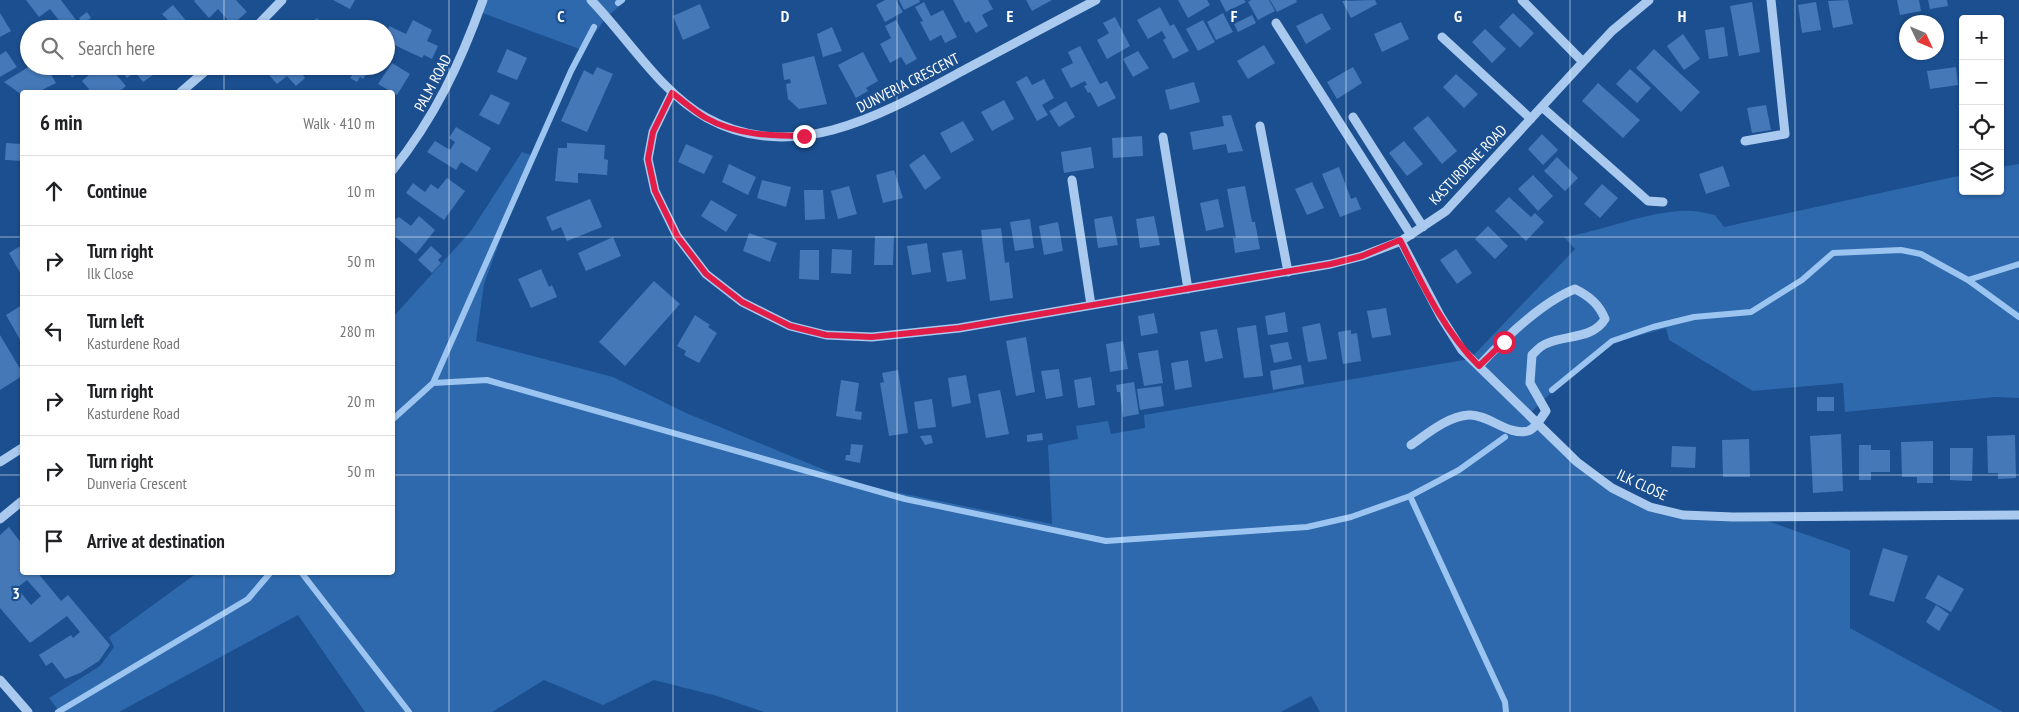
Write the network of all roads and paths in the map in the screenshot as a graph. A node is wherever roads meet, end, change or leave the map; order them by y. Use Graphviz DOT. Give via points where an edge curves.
graph roads {
  1 [pos="282,0"];
  2 [pos="483,0"];
  3 [pos="592,0"];
  4 [pos="1096,0"];
  5 [pos="1522,0"];
  6 [pos="1649,0"];
  7 [pos="1771,0"];
  8 [pos="263,20"];
  9 [pos="1276,23"];
  10 [pos="1442,37"];
  11 [pos="1583,62"];
  12 [pos="201,75"];
  13 [pos="183,90"];
  14 [pos="672,93"];
  15 [pos="1542,107"];
  16 [pos="1353,117"];
  17 [pos="1531,119"];
  18 [pos="1260,126"];
  19 [pos="1163,137"];
  20 [pos="1745,140"];
  21 [pos="395,167"];
  22 [pos="1072,180"];
  23 [pos="1663,202"];
  24 [pos="1423,227"];
  25 [pos="1411,235"];
  26 [pos="1400,240"];
  27 [pos="1288,272"];
  28 [pos="1188,289"];
  29 [pos="1091,305"];
  30 [pos="1479,366"];
  31 [pos="1537,424"];
  32 [pos="1411,445"];
  33 [pos="20,449"];
  34 [pos="0,462"];
  35 [pos="20,503"];
  36 [pos="2019,515"];
  37 [pos="0,519"];
  38 [pos="0,680"];
  39 [pos="28,712"];
  1 -- 8 [label="street"];
  2 -- 21 [label="street, PALM ROAD" via="448,88"];
  3 -- 14 [label="street, DUNVERIA CRESCENT"];
  4 -- 14 [label="street, DUNVERIA CRESCENT" via="886,112 849,127 804,136 767,136 707,118"];
  5 -- 11 [label="street"];
  6 -- 11 [label="street, KASTURDENE ROAD" via="1612,31"];
  7 -- 20 [label="street" via="1785,134"];
  9 -- 25 [label="street"];
  10 -- 17 [label="street"];
  11 -- 15 [label="street, KASTURDENE ROAD"];
  12 -- 13 [label="street"];
  14 -- 29 [label="street, KASTURDENE ROAD" via="653,132 648,159 655,191 677,236 706,274 742,302 790,326 826,335 872,337 959,328"];
  15 -- 17 [label="street, KASTURDENE ROAD"];
  15 -- 23 [label="street" via="1648,201"];
  16 -- 24 [label="street"];
  17 -- 24 [label="street, KASTURDENE ROAD" via="1446,211"];
  18 -- 27 [label="street"];
  19 -- 28 [label="street"];
  22 -- 29 [label="street"];
  24 -- 25 [label="street, KASTURDENE ROAD"];
  25 -- 26 [label="street, KASTURDENE ROAD"];
  26 -- 27 [label="street, KASTURDENE ROAD" via="1339,262"];
  26 -- 30 [label="street, ILK CLOSE" via="1441,317 1462,350"];
  27 -- 28 [label="street, KASTURDENE ROAD"];
  28 -- 29 [label="street, KASTURDENE ROAD"];
  30 -- 31 [label="street, ILK CLOSE"];
  30 -- 31 [label="street" via="1559,296 1574,289 1593,300 1605,319 1601,324 1573,338 1549,342 1532,355 1530,383 1546,411"];
  31 -- 32 [label="street" via="1528,431 1518,430 1476,415 1466,415 1446,422"];
  31 -- 36 [label="street, ILK CLOSE" via="1577,462 1612,488 1650,507 1682,515 1760,518"];
  33 -- 34 [label="street"];
  35 -- 37 [label="street"];
  38 -- 39 [label="street"];
}
